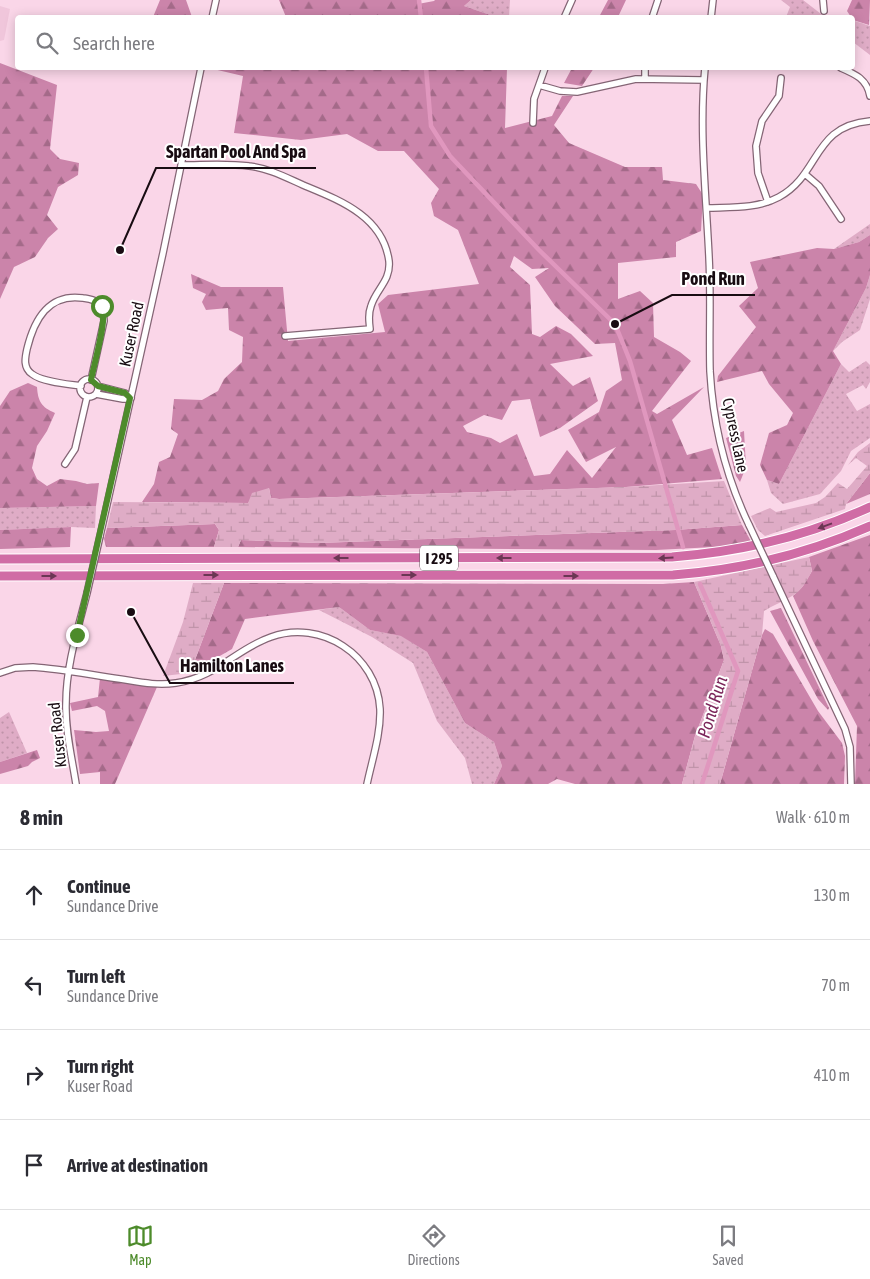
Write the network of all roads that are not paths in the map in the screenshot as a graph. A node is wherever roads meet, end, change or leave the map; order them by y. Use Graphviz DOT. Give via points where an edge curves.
graph roads {
  1 [pos="216,0"];
  2 [pos="572,0"];
  3 [pos="658,0"];
  4 [pos="713,0"];
  5 [pos="823,0"];
  6 [pos="824,11"];
  7 [pos="213,15"];
  8 [pos="565,15"];
  9 [pos="653,15"];
  10 [pos="711,15"];
  11 [pos="201,70"];
  12 [pos="543,70"];
  13 [pos="645,70"];
  14 [pos="705,70"];
  15 [pos="845,70"];
  16 [pos="781,78"];
  17 [pos="645,79"];
  18 [pos="704,80"];
  19 [pos="539,85"];
  20 [pos="870,96"];
  21 [pos="870,121"];
  22 [pos="533,122"];
  23 [pos="181,165"];
  24 [pos="805,174"];
  25 [pos="768,202"];
  26 [pos="707,208"];
  27 [pos="841,219"];
  28 [pos="285,336"];
  29 [pos="91,380"];
  30 [pos="81,386"];
  31 [pos="98,386"];
  32 [pos="96,394"];
  33 [pos="87,397"];
  34 [pos="130,398"];
  35 [pos="65,464"];
  36 [pos="870,507"];
  37 [pos="870,526"];
  38 [pos="0,559"];
  39 [pos="0,576"];
  40 [pos="69,671"];
  41 [pos="0,673"];
  42 [pos="76,784"];
  43 [pos="367,784"];
  44 [pos="851,784"];
  1 -- 7 [label="street"];
  2 -- 8 [label="street"];
  3 -- 9 [label="street"];
  4 -- 10 [label="street"];
  5 -- 6 [label="street"];
  11 -- 23 [label="street, Kuser Road"];
  12 -- 19 [label="street"];
  13 -- 17 [label="street"];
  14 -- 18 [label="street, Cypress Lane"];
  15 -- 20 [label="street" via="863,80"];
  16 -- 25 [label="street" via="779,96 762,121 756,146 758,173"];
  17 -- 18 [label="street"];
  17 -- 19 [label="street" via="577,92"];
  18 -- 26 [label="street, Cypress Lane" via="702,110"];
  19 -- 22 [label="street"];
  21 -- 24 [label="street" via="853,123 835,132"];
  23 -- 28 [label="street" via="238,165 269,170 349,206 364,216 380,236 388,259 388,272 371,305 370,329"];
  23 -- 34 [label="street, Kuser Road"];
  24 -- 25 [label="street" via="787,192"];
  24 -- 27 [label="street" via="819,186"];
  25 -- 26 [label="street"];
  26 -- 44 [label="street, Cypress Lane, bridge" via="710,370 715,414 728,470 749,524 845,729 850,747"];
  29 -- 30 [label="street"];
  29 -- 30 [label="street" via="104,321 103,308 94,300 82,298 54,303 34,326 26,368 38,377"];
  29 -- 31 [label="street"];
  30 -- 33 [label="street" via="81,392"];
  31 -- 32 [label="street"];
  31 -- 34 [label="street" via="125,393"];
  32 -- 33 [label="street"];
  32 -- 34 [label="street"];
  33 -- 35 [label="street" via="75,449"];
  34 -- 40 [label="street, Kuser Road, bridge"];
  36 -- 38 [label="highway, I 295, one-way" via="811,531 768,543 672,557"];
  39 -- 37 [label="highway, I 295, one-way" via="673,575 728,569 791,555"];
  40 -- 41 [label="street" via="33,667"];
  40 -- 42 [label="street, Kuser Road" via="66,714"];
  40 -- 43 [label="street" via="153,685 175,684 203,676 260,641 279,634 304,632 328,637 358,657 376,689 380,724"];
}
